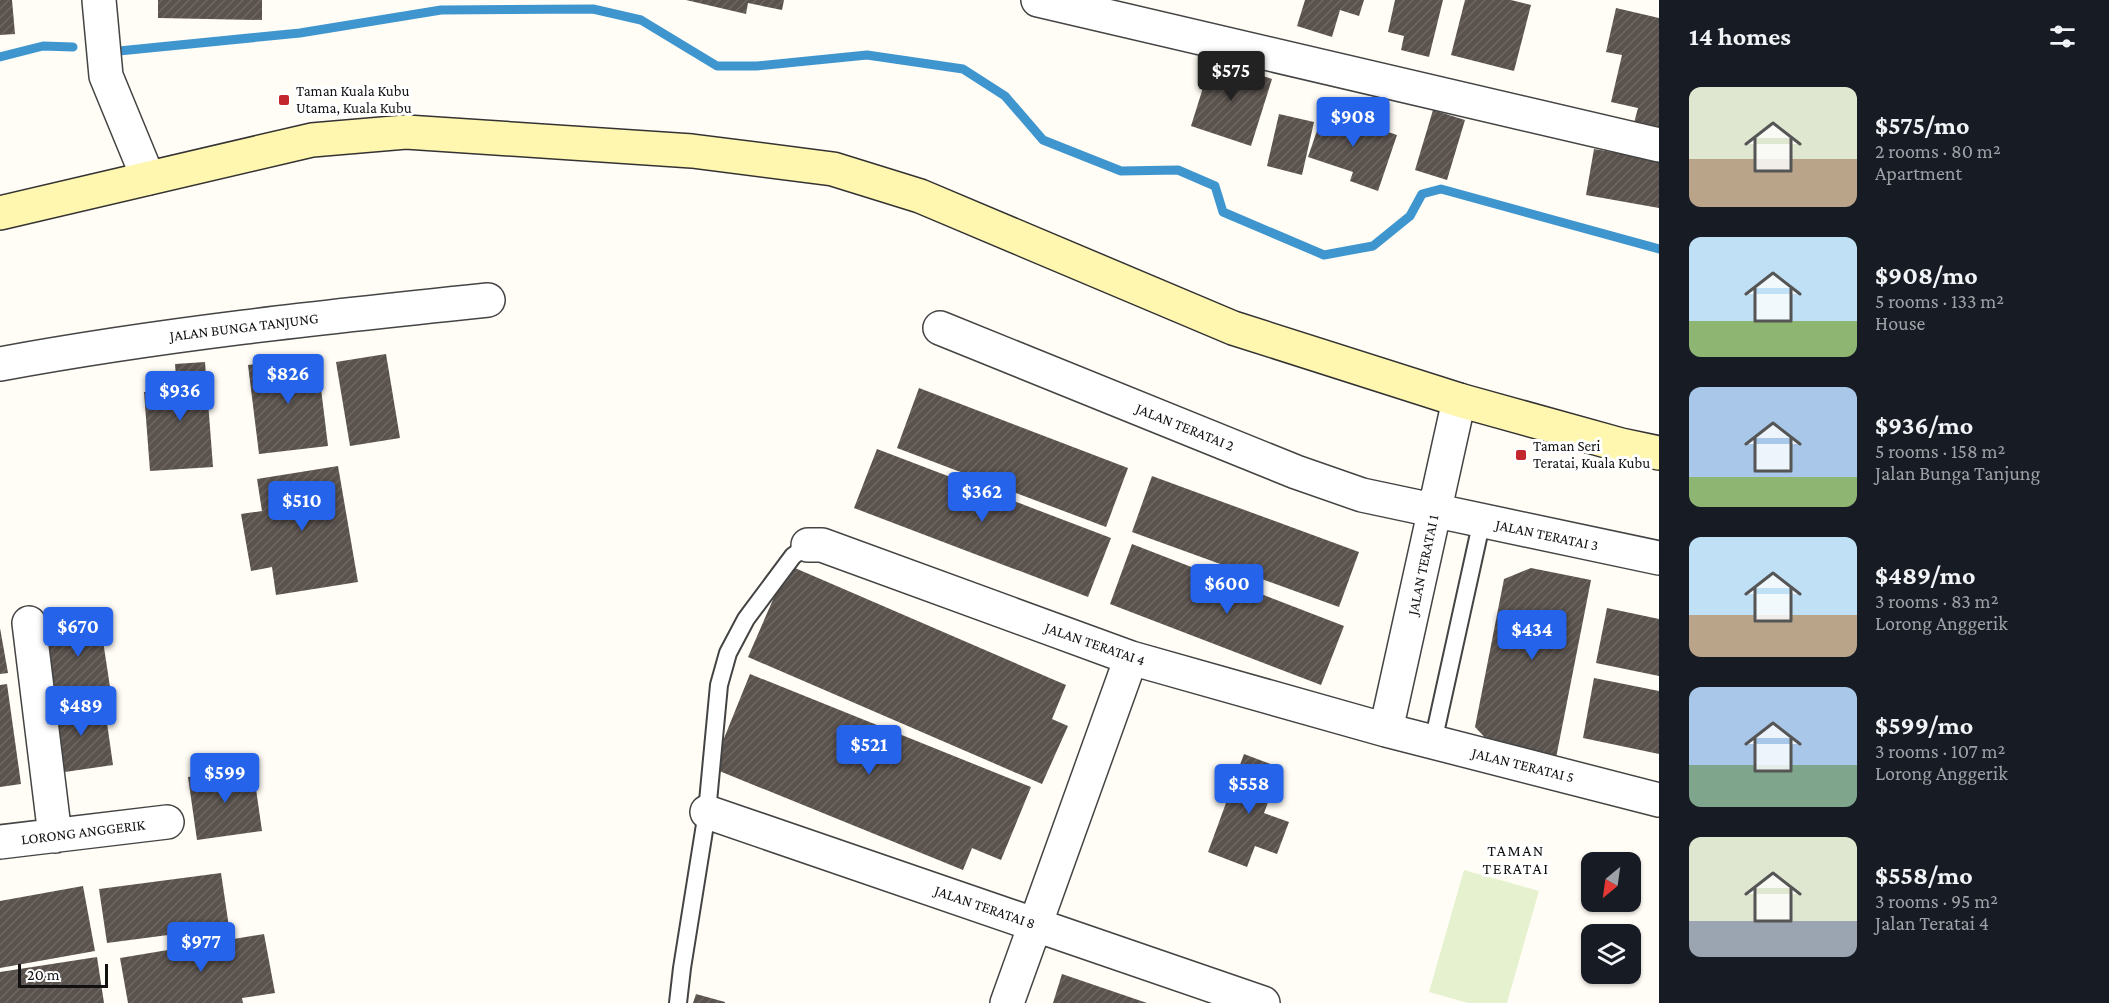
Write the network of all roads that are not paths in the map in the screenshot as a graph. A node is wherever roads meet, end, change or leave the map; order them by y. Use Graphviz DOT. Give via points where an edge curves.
graph roads {
  1 [pos="99,0"];
  2 [pos="1038,0"];
  3 [pos="1151,13"];
  4 [pos="1659,145"];
  5 [pos="148,178"];
  6 [pos="0,213"];
  7 [pos="489,300"];
  8 [pos="940,328"];
  9 [pos="0,364"];
  10 [pos="1459,400"];
  11 [pos="1659,453"];
  12 [pos="1434,511"];
  13 [pos="1482,520"];
  14 [pos="808,544"];
  15 [pos="1659,558"];
  16 [pos="28,623"];
  17 [pos="1131,658"];
  18 [pos="1386,730"];
  19 [pos="1432,742"];
  20 [pos="1659,800"];
  21 [pos="707,812"];
  22 [pos="167,822"];
  23 [pos="55,836"];
  24 [pos="0,842"];
  25 [pos="1035,925"];
  26 [pos="678,1003"];
  27 [pos="1007,1003"];
  28 [pos="1263,1003"];
  1 -- 5 [label="street" via="106,76"];
  2 -- 3 [label="street"];
  3 -- 4 [label="street"];
  5 -- 6 [label="main road"];
  5 -- 10 [label="main road" via="312,140 406,132 692,152 833,169 920,196 1233,328"];
  7 -- 9 [label="street, JALAN BUNGA TANJUNG" via="291,320"];
  8 -- 12 [label="street, JALAN TERATAI 2" via="1296,472 1362,495"];
  10 -- 11 [label="main road"];
  10 -- 12 [label="street, JALAN TERATAI 1"];
  12 -- 13 [label="street, JALAN TERATAI 3"];
  12 -- 18 [label="street, JALAN TERATAI 1"];
  13 -- 15 [label="street, JALAN TERATAI 3"];
  13 -- 19 [label="lane"];
  14 -- 17 [label="street, JALAN TERATAI 4" via="822,545"];
  14 -- 21 [label="lane" via="792,556 746,619 728,653 719,685"];
  16 -- 23 [label="street"];
  17 -- 18 [label="street, JALAN TERATAI 4"];
  17 -- 25 [label="street"];
  18 -- 19 [label="street, JALAN TERATAI 5"];
  19 -- 20 [label="street, JALAN TERATAI 5"];
  21 -- 25 [label="street, JALAN TERATAI 8"];
  21 -- 26 [label="lane"];
  22 -- 23 [label="street, LORONG ANGGERIK"];
  23 -- 24 [label="street, LORONG ANGGERIK"];
  25 -- 27 [label="street"];
  25 -- 28 [label="street, JALAN TERATAI 8"];
}
